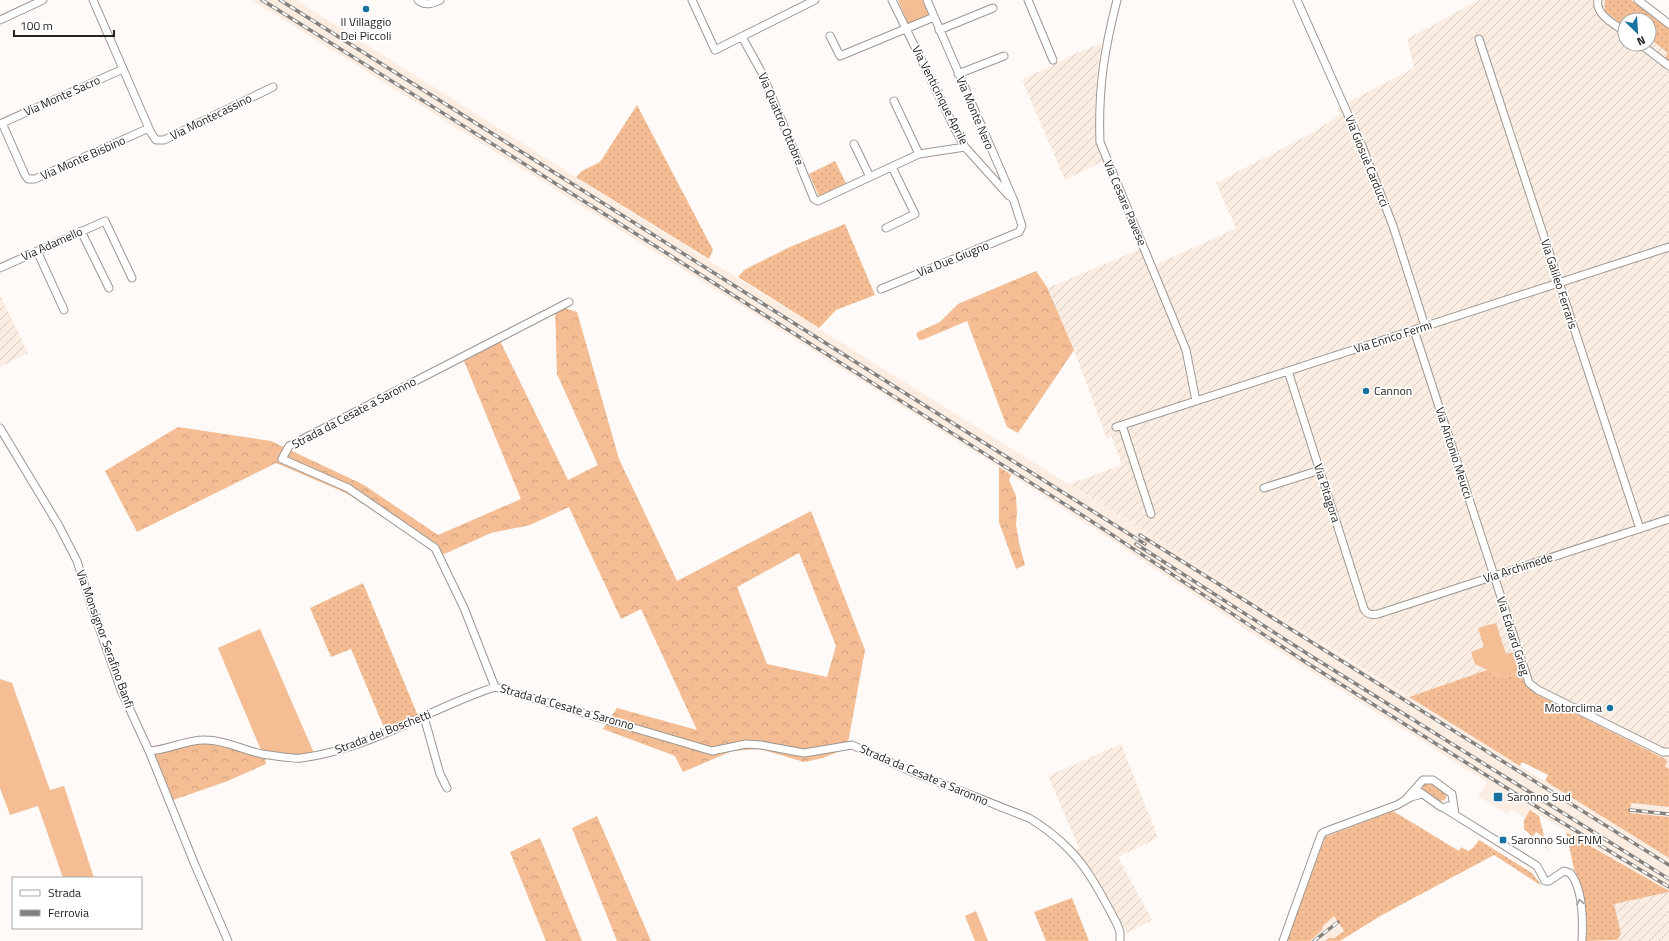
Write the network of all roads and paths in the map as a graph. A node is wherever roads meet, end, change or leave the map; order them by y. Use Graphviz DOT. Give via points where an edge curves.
graph roads {
  1 [pos="43,0"];
  2 [pos="93,0"];
  3 [pos="440,0"];
  4 [pos="692,0"];
  5 [pos="815,0"];
  6 [pos="892,0"];
  7 [pos="927,0"];
  8 [pos="1028,0"];
  9 [pos="1117,0"];
  10 [pos="1297,0"];
  11 [pos="1598,0"];
  12 [pos="1638,0"];
  13 [pos="420,2"];
  14 [pos="802,3"];
  15 [pos="993,8"];
  16 [pos="934,17"];
  17 [pos="0,20"];
  18 [pos="1669,24"];
  19 [pos="1617,26"];
  20 [pos="906,29"];
  21 [pos="939,30"];
  22 [pos="830,36"];
  23 [pos="742,37"];
  24 [pos="1479,39"];
  25 [pos="1651,52"];
  26 [pos="1004,56"];
  27 [pos="1053,60"];
  28 [pos="1669,66"];
  29 [pos="123,69"];
  30 [pos="958,74"];
  31 [pos="273,87"];
  32 [pos="894,101"];
  33 [pos="1,124"];
  34 [pos="149,128"];
  35 [pos="854,144"];
  36 [pos="965,147"];
  37 [pos="919,154"];
  38 [pos="892,167"];
  39 [pos="870,178"];
  40 [pos="1014,201"];
  41 [pos="1022,226"];
  42 [pos="886,228"];
  43 [pos="81,231"];
  44 [pos="1669,247"];
  45 [pos="37,251"];
  46 [pos="0,268"];
  47 [pos="132,278"];
  48 [pos="1558,282"];
  49 [pos="109,288"];
  50 [pos="881,289"];
  51 [pos="569,302"];
  52 [pos="64,310"];
  53 [pos="1425,326"];
  54 [pos="1414,330"];
  55 [pos="1288,371"];
  56 [pos="1196,401"];
  57 [pos="0,428"];
  58 [pos="1320,470"];
  59 [pos="1264,488"];
  60 [pos="1151,514"];
  61 [pos="1669,519"];
  62 [pos="1640,529"];
  63 [pos="1494,576"];
  64 [pos="1368,614"];
  65 [pos="495,688"];
  66 [pos="424,717"];
  67 [pos="149,751"];
  68 [pos="1669,752"];
  69 [pos="1420,783"];
  70 [pos="447,788"];
  71 [pos="1422,794"];
  72 [pos="1406,800"];
  73 [pos="1452,802"];
  74 [pos="1444,808"];
  75 [pos="1455,815"];
  76 [pos="228,941"];
  77 [pos="1120,941"];
  78 [pos="1283,941"];
  79 [pos="1582,941"];
  1 -- 17 [label="street"];
  2 -- 29 [label="street, Via Montecassino"];
  3 -- 13 [label="street" via="431,4"];
  4 -- 23 [label="street" via="716,50"];
  5 -- 14 [label="street"];
  6 -- 20 [label="street, Via Venticinque Aprile"];
  7 -- 16 [label="street, Via Monte Nero"];
  8 -- 27 [label="street"];
  9 -- 56 [label="street, Via Cesare Pavese" via="1101,76 1098,112 1100,142 1186,350"];
  10 -- 53 [label="street, Via Giosuè Carducci" via="1362,146 1390,218"];
  11 -- 19 [label="street" via="1600,12"];
  12 -- 18 [label="street"];
  14 -- 23 [label="street"];
  15 -- 21 [label="street"];
  16 -- 20 [label="street"];
  16 -- 21 [label="street, Via Monte Nero"];
  20 -- 22 [label="street" via="840,56"];
  20 -- 36 [label="street, Via Venticinque Aprile"];
  21 -- 30 [label="street, Via Monte Nero"];
  23 -- 39 [label="street, Via Quattro Ottobre" via="762,73 814,199 818,201"];
  24 -- 48 [label="street, Via Galileo Ferraris"];
  25 -- 28 [label="street"];
  26 -- 30 [label="street"];
  29 -- 33 [label="street, Via Monte Sacro"];
  29 -- 34 [label="street, Via Montecassino"];
  30 -- 40 [label="street, Via Monte Nero"];
  31 -- 34 [label="street, Via Montecassino" via="164,140 156,140"];
  32 -- 37 [label="street"];
  33 -- 34 [label="street, Via Monte Bisbino" via="25,175 28,179 35,180"];
  35 -- 39 [label="street"];
  36 -- 37 [label="street"];
  36 -- 40 [label="street, Via Venticinque Aprile"];
  37 -- 38 [label="street"];
  38 -- 39 [label="street"];
  38 -- 42 [label="street" via="915,214"];
  40 -- 41 [label="street, Via Monte Nero"];
  41 -- 50 [label="street, Via Due Giugno" via="1019,232"];
  43 -- 45 [label="street, Via Adamello"];
  43 -- 47 [label="street, Via Adamello" via="105,221"];
  43 -- 49 [label="street"];
  44 -- 48 [label="street, Via Enrico Fermi"];
  45 -- 46 [label="street, Via Adamello"];
  45 -- 52 [label="street"];
  48 -- 53 [label="street, Via Enrico Fermi"];
  48 -- 62 [label="street, Via Galileo Ferraris"];
  51 -- 65 [label="street, Strada da Cesate a Saronno" via="289,446 282,459 348,488 435,548 464,608"];
  53 -- 54 [label="street, Via Enrico Fermi"];
  54 -- 55 [label="street, Via Enrico Fermi"];
  54 -- 63 [label="street, Via Antonio Meucci"];
  55 -- 56 [label="street, Via Enrico Fermi"];
  55 -- 58 [label="street, Via Pitagora"];
  56 -- 60 [label="street, Via Enrico Fermi" via="1119,426"];
  57 -- 67 [label="street, Via Monsignor Serafino Banfi" via="60,526 77,561 121,690"];
  58 -- 59 [label="street"];
  58 -- 64 [label="street, Via Pitagora" via="1364,609"];
  61 -- 62 [label="street, Via Archimede"];
  62 -- 63 [label="street, Via Archimede"];
  63 -- 64 [label="street, Via Archimede" via="1378,614"];
  63 -- 68 [label="street, Via Edvard Grieg" via="1525,674 1532,686 1657,749"];
  65 -- 66 [label="street, Strada dei Boschetti" via="468,696"];
  65 -- 77 [label="street, Strada da Cesate a Saronno" via="712,751 746,744 804,753 856,746 910,771 1029,818 1047,830 1088,872 1118,924"];
  66 -- 67 [label="street, Strada dei Boschetti" via="332,752 300,759 262,754 207,740"];
  66 -- 70 [label="street" via="440,774"];
  67 -- 76 [label="street, Via Monsignor Serafino Banfi"];
  69 -- 71 [label="street"];
  69 -- 72 [label="street"];
  69 -- 73 [label="street" via="1427,779 1433,780 1452,794"];
  71 -- 72 [label="street"];
  71 -- 74 [label="street"];
  72 -- 78 [label="street" via="1326,830 1321,835"];
  73 -- 74 [label="street"];
  73 -- 75 [label="street"];
  74 -- 75 [label="street"];
  79 -- 75 [label="street, one-way" via="1582,915 1577,887 1568,871 1547,881 1537,866"];
}
